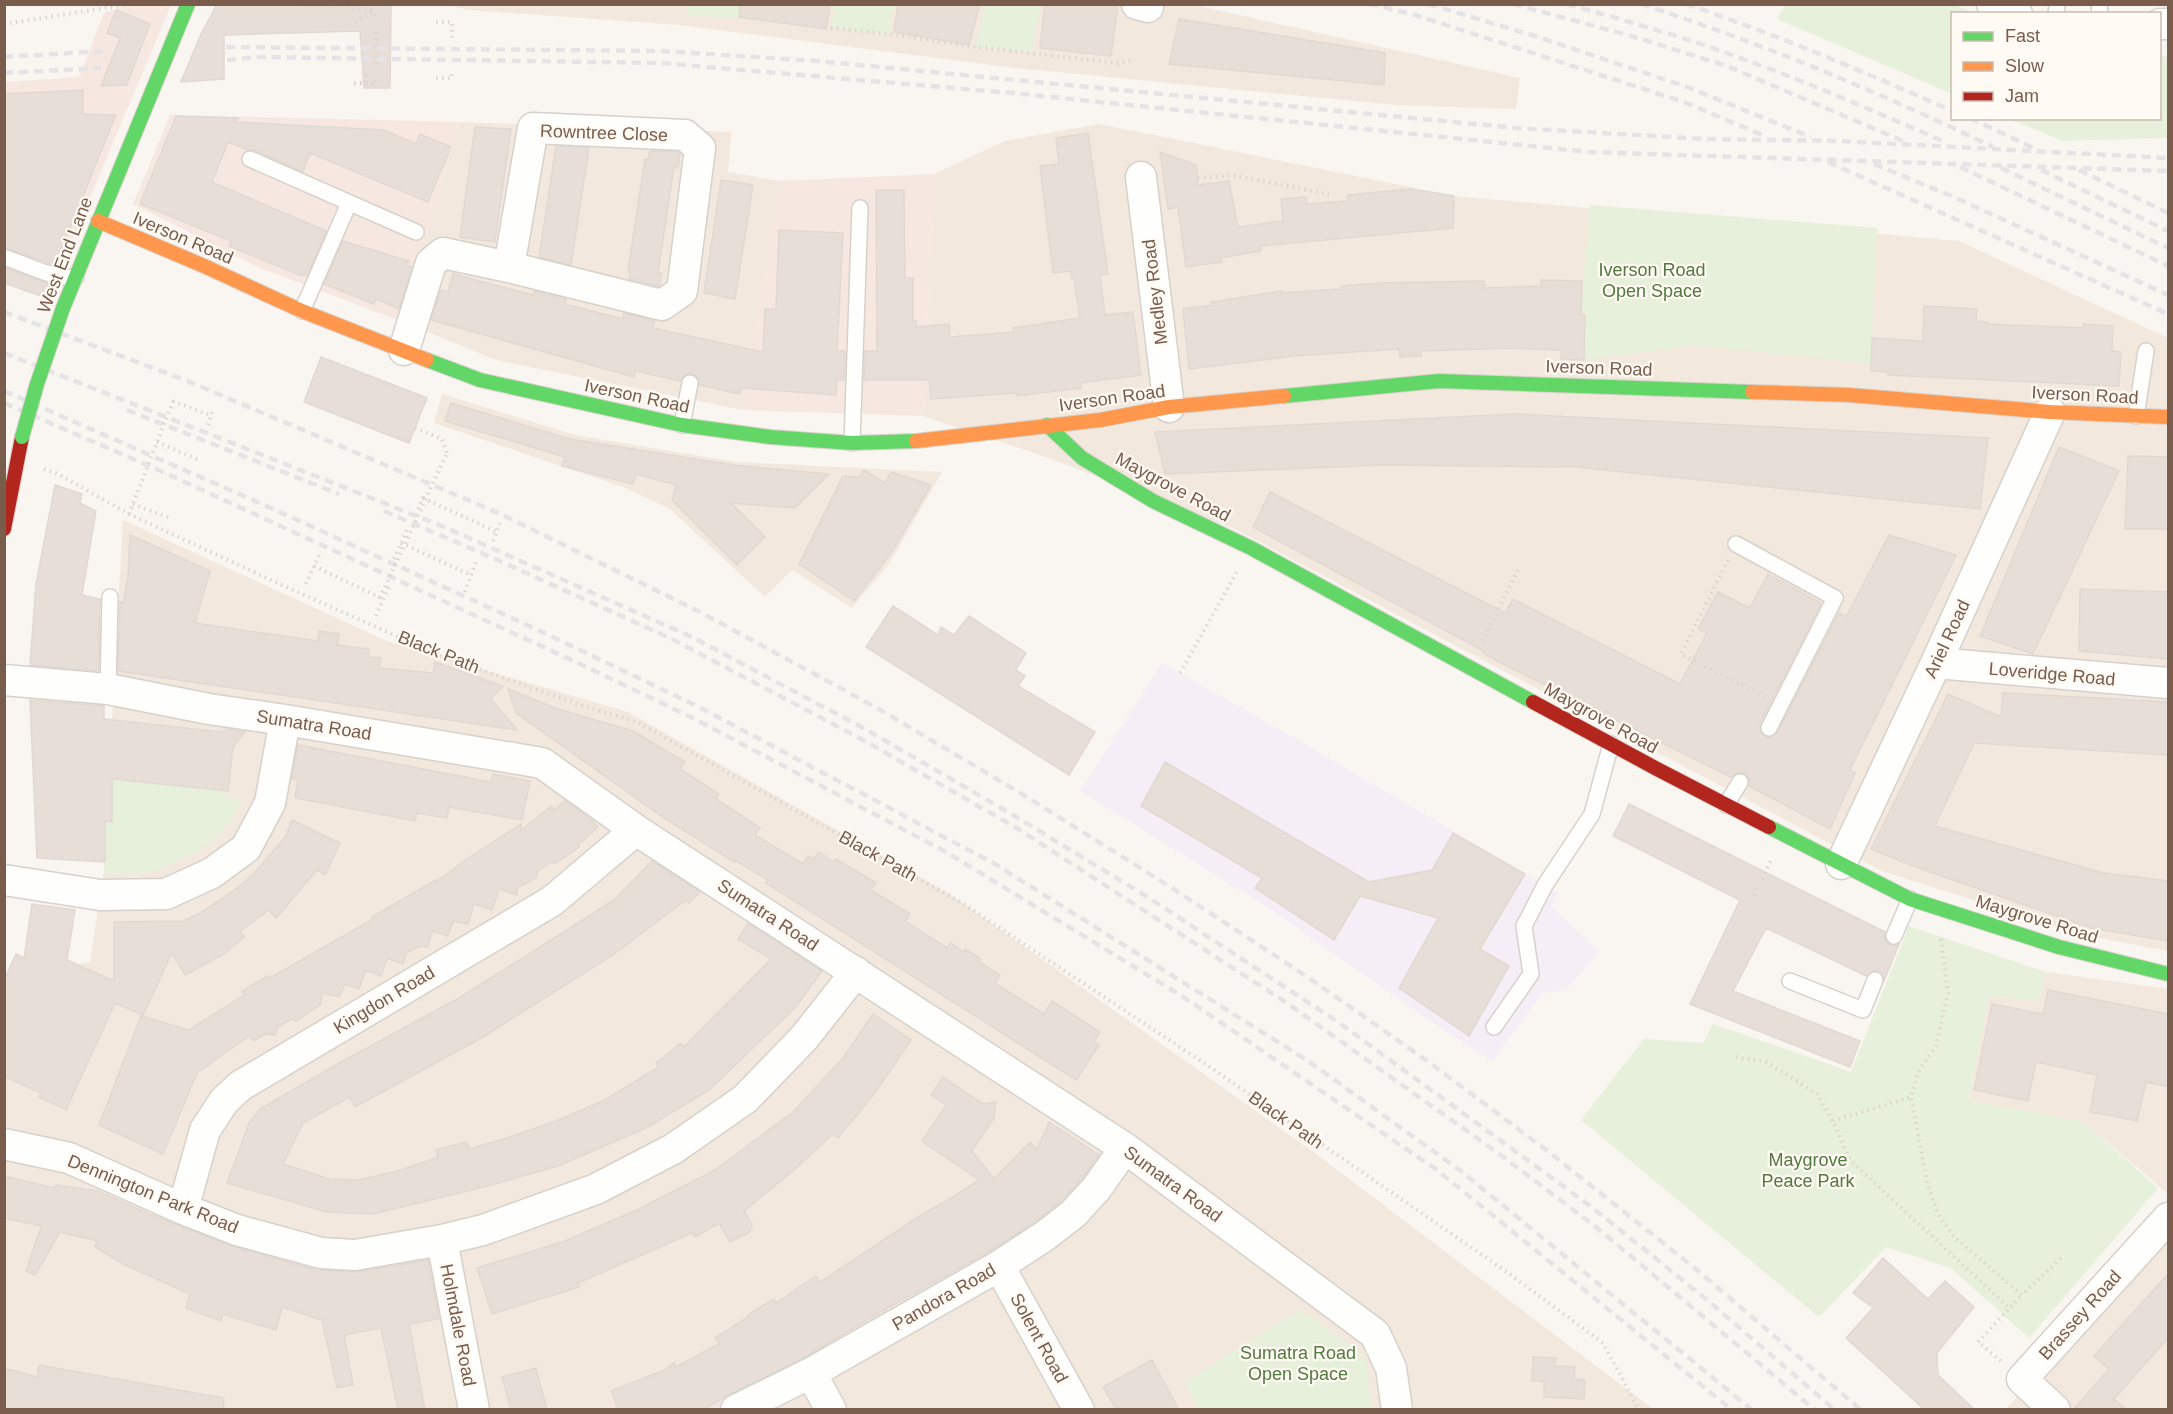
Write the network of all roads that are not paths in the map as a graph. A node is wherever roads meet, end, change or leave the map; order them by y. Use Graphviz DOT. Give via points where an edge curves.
graph roads {
  1 [pos="188,4"];
  2 [pos="1992,4"];
  3 [pos="2012,12"];
  4 [pos="250,159"];
  5 [pos="1141,177"];
  6 [pos="349,203"];
  7 [pos="860,208"];
  8 [pos="98,221"];
  9 [pos="416,232"];
  10 [pos="4,257"];
  11 [pos="509,267"];
  12 [pos="76,277"];
  13 [pos="302,311"];
  14 [pos="404,350"];
  15 [pos="2146,351"];
  16 [pos="690,383"];
  17 [pos="1169,407"];
  18 [pos="2050,412"];
  19 [pos="2136,417"];
  20 [pos="2169,417"];
  21 [pos="681,425"];
  22 [pos="1047,425"];
  23 [pos="852,443"];
  24 [pos="4,529"];
  25 [pos="1736,544"];
  26 [pos="110,597"];
  27 [pos="1936,663"];
  28 [pos="4,680"];
  29 [pos="2169,684"];
  30 [pos="108,688"];
  31 [pos="285,720"];
  32 [pos="1769,728"];
  33 [pos="1611,744"];
  34 [pos="1740,782"];
  35 [pos="1726,805"];
  36 [pos="636,830"];
  37 [pos="1841,864"];
  38 [pos="4,880"];
  39 [pos="1910,899"];
  40 [pos="1894,936"];
  41 [pos="856,972"];
  42 [pos="2169,974"];
  43 [pos="1875,980"];
  44 [pos="1790,981"];
  45 [pos="1494,1027"];
  46 [pos="4,1144"];
  47 [pos="1125,1148"];
  48 [pos="183,1209"];
  49 [pos="2169,1218"];
  50 [pos="442,1240"];
  51 [pos="999,1266"];
  52 [pos="811,1373"];
  53 [pos="474,1410"];
  54 [pos="735,1410"];
  55 [pos="831,1410"];
  56 [pos="1079,1410"];
  57 [pos="1397,1410"];
  58 [pos="2055,1410"];
  1 -- 8 [label="main road, West End Lane"];
  2 -- 3 [label="street"];
  4 -- 6 [label="lane"];
  5 -- 17 [label="street, Medley Road"];
  6 -- 9 [label="lane"];
  6 -- 13 [label="lane"];
  7 -- 23 [label="lane"];
  8 -- 12 [label="main road, West End Lane"];
  8 -- 13 [label="main road, Iverson Road"];
  10 -- 12 [label="lane" via="54,275"];
  11 -- 11 [label="street, Rowntree Close" via="662,305 682,291 700,148 685,135 533,128"];
  11 -- 14 [label="street, Rowntree Close" via="442,253 431,263"];
  12 -- 24 [label="main road, West End Lane, bridge" via="37,384"];
  13 -- 14 [label="main road, Iverson Road"];
  14 -- 21 [label="main road, Iverson Road" via="480,380"];
  15 -- 19 [label="lane"];
  16 -- 21 [label="lane"];
  17 -- 18 [label="main road, Iverson Road" via="1438,381 1850,395"];
  17 -- 22 [label="main road, Iverson Road"];
  18 -- 19 [label="main road, Iverson Road"];
  18 -- 27 [label="street, Ariel Road"];
  19 -- 20 [label="main road, Iverson Road"];
  21 -- 23 [label="main road, Iverson Road"];
  22 -- 23 [label="main road, Iverson Road" via="922,441"];
  22 -- 33 [label="main road, Maygrove Road" via="1082,458 1153,501 1251,548"];
  25 -- 32 [label="lane" via="1835,598"];
  26 -- 30 [label="lane"];
  27 -- 29 [label="street, Loveridge Road"];
  27 -- 37 [label="street, Ariel Road"];
  28 -- 30 [label="street, Sumatra Road"];
  30 -- 31 [label="street, Sumatra Road"];
  31 -- 36 [label="street, Sumatra Road" via="542,763"];
  31 -- 38 [label="street" via="270,803 246,848 212,873 166,894 100,895"];
  33 -- 35 [label="main road, Maygrove Road"];
  33 -- 45 [label="lane" via="1592,814 1545,885 1524,926 1531,974"];
  34 -- 35 [label="lane"];
  35 -- 37 [label="main road, Maygrove Road"];
  36 -- 41 [label="street, Sumatra Road"];
  36 -- 48 [label="street, Kingdon Road" via="552,901 240,1086 224,1101 205,1130"];
  37 -- 39 [label="main road, Maygrove Road"];
  39 -- 40 [label="lane"];
  39 -- 42 [label="main road, Maygrove Road" via="2060,947"];
  41 -- 47 [label="street, Sumatra Road"];
  41 -- 50 [label="street, Dennington Park Road" via="804,1038 745,1099 673,1149 596,1189 483,1230"];
  43 -- 44 [label="lane" via="1863,1010"];
  46 -- 48 [label="street, Dennington Park Road" via="69,1158"];
  47 -- 51 [label="street, Pandora Road" via="1096,1189 1072,1214"];
  47 -- 57 [label="street, Sumatra Road" via="1375,1334 1391,1368"];
  48 -- 50 [label="street, Dennington Park Road" via="237,1230 321,1253 355,1255"];
  49 -- 58 [label="street, Brassey Road" via="2022,1379"];
  50 -- 53 [label="street, Holmdale Road"];
  51 -- 52 [label="street, Pandora Road"];
  51 -- 56 [label="street, Solent Road"];
  52 -- 54 [label="street, Pandora Road"];
  52 -- 55 [label="street"];
}
